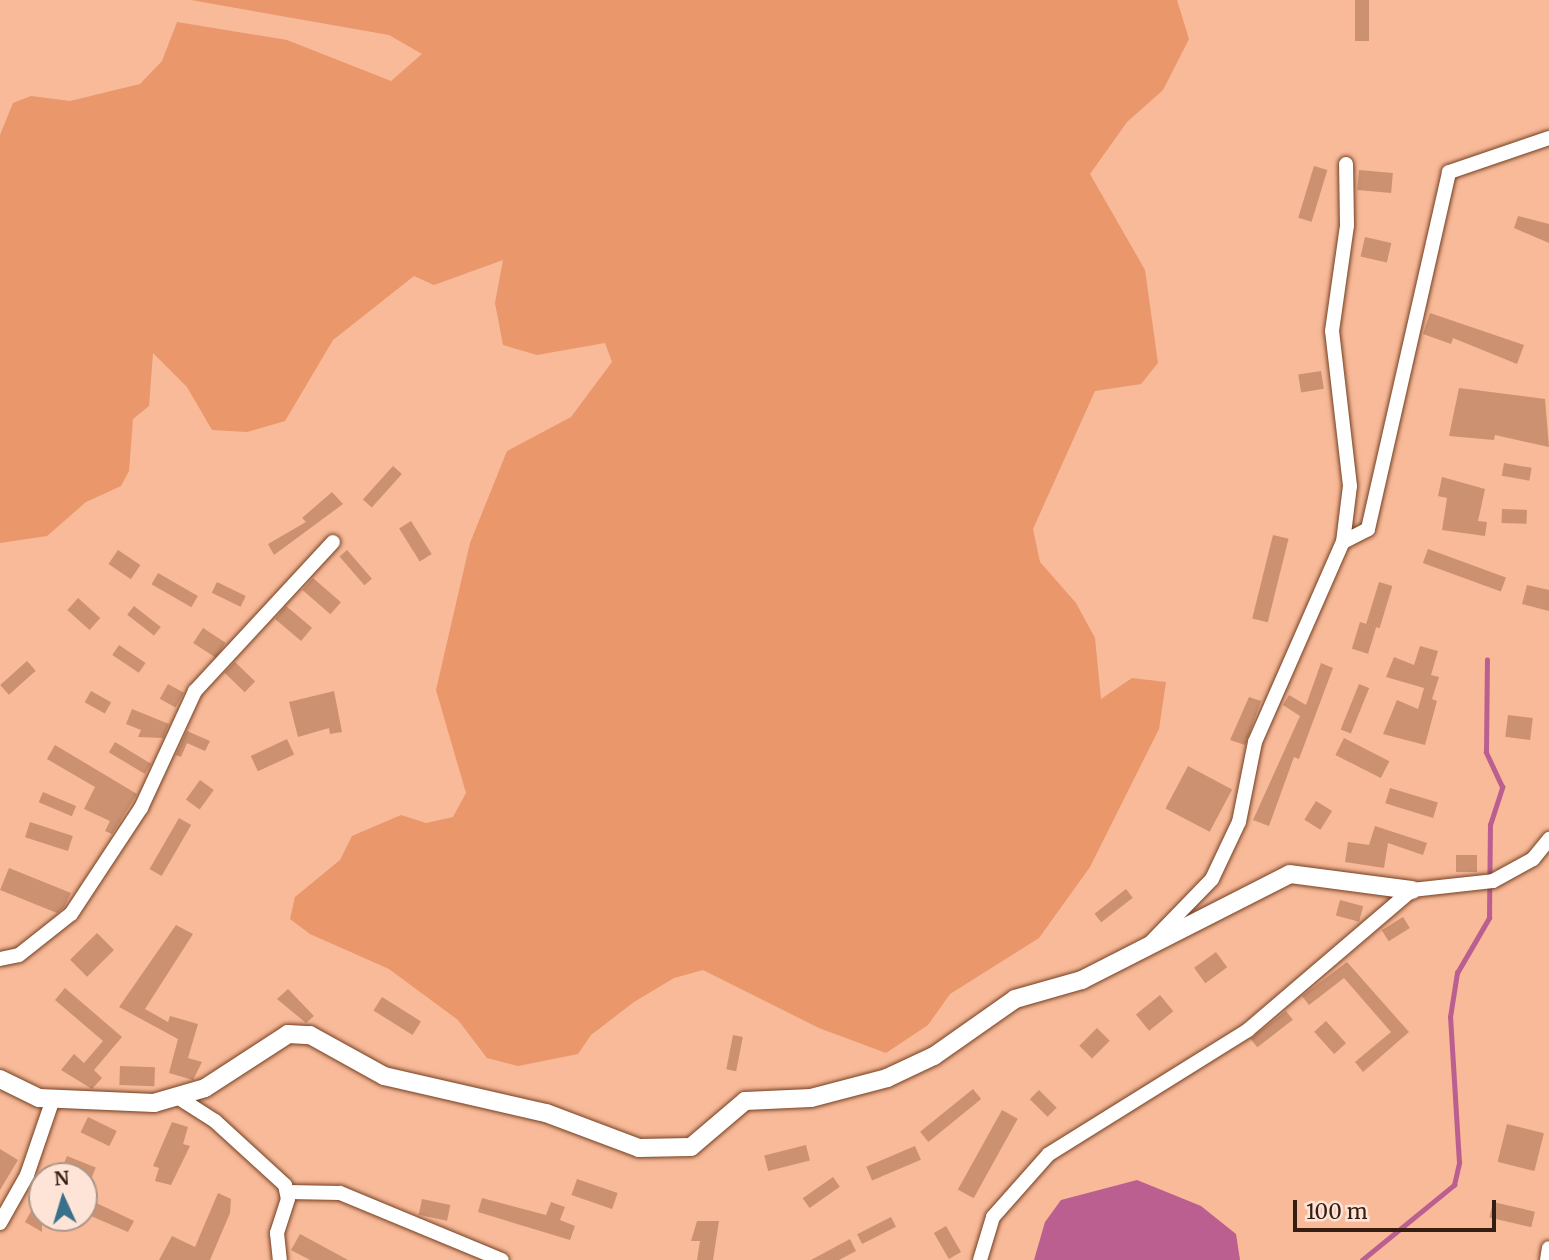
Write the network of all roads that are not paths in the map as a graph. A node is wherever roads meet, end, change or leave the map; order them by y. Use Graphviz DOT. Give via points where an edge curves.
graph roads {
  1 [pos="1549,138"];
  2 [pos="1346,164"];
  3 [pos="333,542"];
  4 [pos="1343,542"];
  5 [pos="1549,839"];
  6 [pos="1412,890"];
  7 [pos="1151,942"];
  8 [pos="0,959"];
  9 [pos="0,1079"];
  10 [pos="179,1098"];
  11 [pos="53,1099"];
  12 [pos="288,1192"];
  13 [pos="0,1223"];
  14 [pos="1549,1248"];
  15 [pos="280,1260"];
  16 [pos="502,1260"];
  17 [pos="980,1260"];
  18 [pos="1547,1260"];
  1 -- 4 [label="street" via="1449,172 1368,528"];
  2 -- 4 [label="street" via="1347,225 1332,331 1350,486"];
  3 -- 8 [label="street" via="195,691 141,808 71,914 19,955"];
  4 -- 7 [label="street" via="1255,742 1239,822 1212,879"];
  5 -- 6 [label="street" via="1533,859 1493,881"];
  6 -- 7 [label="street" via="1290,874"];
  6 -- 17 [label="street" via="1248,1030 1049,1154 993,1217"];
  7 -- 10 [label="street" via="1082,980 1015,999 934,1056 887,1077 811,1098 745,1101 691,1147 639,1148 546,1113 408,1083 359,1067 310,1035 288,1034"];
  9 -- 11 [label="street"];
  10 -- 11 [label="street"];
  10 -- 12 [label="street" via="262,1160"];
  11 -- 13 [label="street" via="27,1175"];
  12 -- 15 [label="street" via="277,1233"];
  12 -- 16 [label="street" via="340,1193"];
  14 -- 18 [label="street"];
}
